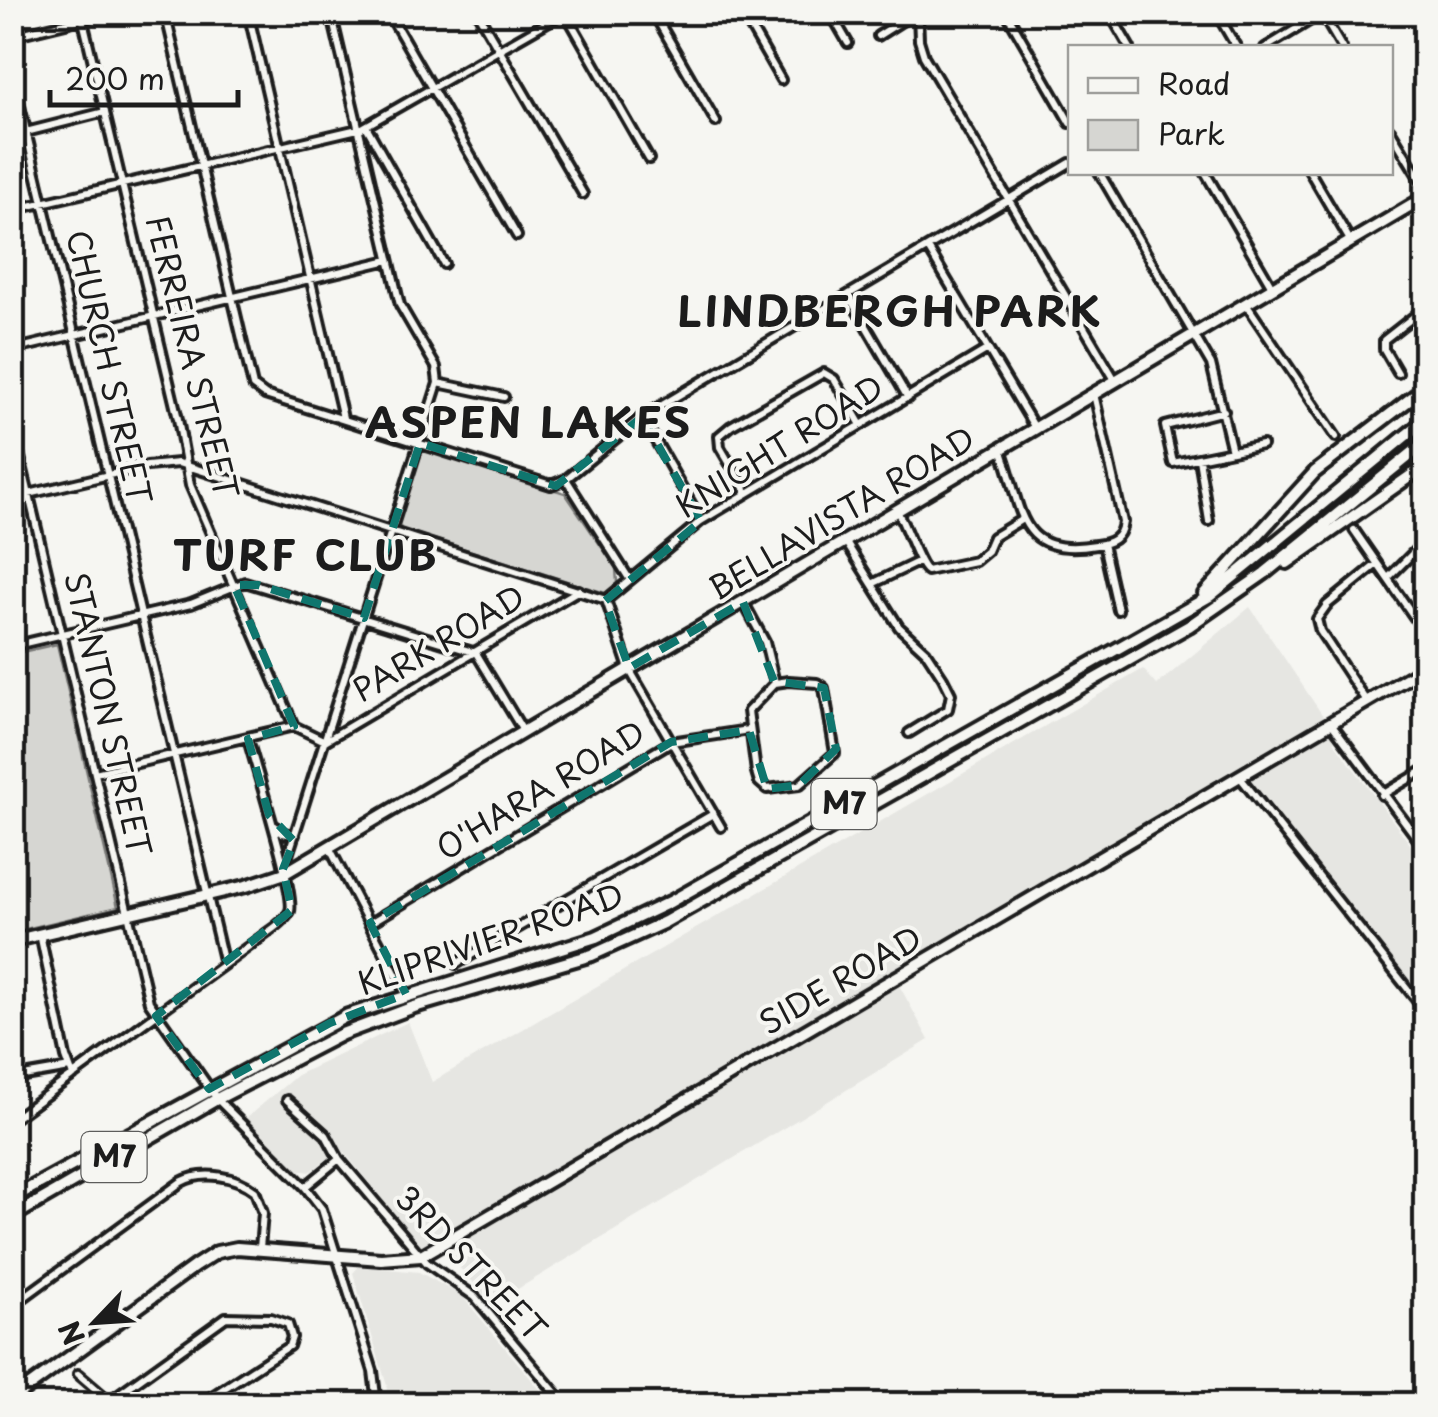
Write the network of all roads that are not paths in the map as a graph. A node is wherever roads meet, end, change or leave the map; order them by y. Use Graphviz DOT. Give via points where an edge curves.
graph roads {
  1 [pos="111,12"];
  2 [pos="165,12"];
  3 [pos="248,12"];
  4 [pos="330,12"];
  5 [pos="388,12"];
  6 [pos="476,12"];
  7 [pos="653,12"];
  8 [pos="742,12"];
  9 [pos="830,12"];
  10 [pos="916,12"];
  11 [pos="1006,12"];
  12 [pos="1109,12"];
  13 [pos="1216,12"];
  14 [pos="565,13"];
  15 [pos="1322,13"];
  16 [pos="82,16"];
  17 [pos="12,36"];
  18 [pos="878,36"];
  19 [pos="848,43"];
  20 [pos="1128,45"];
  21 [pos="1234,45"];
  22 [pos="1270,45"];
  23 [pos="1340,45"];
  24 [pos="498,50"];
  25 [pos="12,72"];
  26 [pos="781,80"];
  27 [pos="433,90"];
  28 [pos="105,112"];
  29 [pos="1068,120"];
  30 [pos="716,122"];
  31 [pos="362,127"];
  32 [pos="26,132"];
  33 [pos="1393,135"];
  34 [pos="280,148"];
  35 [pos="648,159"];
  36 [pos="1068,164"];
  37 [pos="201,166"];
  38 [pos="1101,175"];
  39 [pos="1207,175"];
  40 [pos="1312,175"];
  41 [pos="122,185"];
  42 [pos="1426,189"];
  43 [pos="583,194"];
  44 [pos="1426,197"];
  45 [pos="1008,200"];
  46 [pos="44,204"];
  47 [pos="12,210"];
  48 [pos="517,236"];
  49 [pos="1351,242"];
  50 [pos="928,248"];
  51 [pos="389,260"];
  52 [pos="444,264"];
  53 [pos="311,279"];
  54 [pos="1272,287"];
  55 [pos="848,295"];
  56 [pos="232,298"];
  57 [pos="1246,302"];
  58 [pos="1426,307"];
  59 [pos="154,317"];
  60 [pos="1194,334"];
  61 [pos="75,336"];
  62 [pos="12,350"];
  63 [pos="988,350"];
  64 [pos="1398,372"];
  65 [pos="1115,380"];
  66 [pos="438,383"];
  67 [pos="1426,387"];
  68 [pos="1094,393"];
  69 [pos="504,398"];
  70 [pos="908,398"];
  71 [pos="1224,412"];
  72 [pos="642,417"];
  73 [pos="343,418"];
  74 [pos="1426,419"];
  75 [pos="12,423"];
  76 [pos="861,425"];
  77 [pos="1035,428"];
  78 [pos="1336,437"];
  79 [pos="1426,442"];
  80 [pos="420,443"];
  81 [pos="1262,445"];
  82 [pos="1001,449"];
  83 [pos="1232,451"];
  84 [pos="1198,459"];
  85 [pos="186,465"];
  86 [pos="1426,465"];
  87 [pos="108,476"];
  88 [pos="566,480"];
  89 [pos="747,493"];
  90 [pos="29,494"];
  91 [pos="12,498"];
  92 [pos="897,511"];
  93 [pos="1022,520"];
  94 [pos="701,521"];
  95 [pos="1209,521"];
  96 [pos="391,530"];
  97 [pos="1354,530"];
  98 [pos="1426,540"];
  99 [pos="845,541"];
  100 [pos="1103,544"];
  101 [pos="918,562"];
  102 [pos="1377,564"];
  103 [pos="1266,574"];
  104 [pos="1388,578"];
  105 [pos="630,580"];
  106 [pos="872,584"];
  107 [pos="234,586"];
  108 [pos="579,590"];
  109 [pos="606,600"];
  110 [pos="743,602"];
  111 [pos="1194,606"];
  112 [pos="1118,610"];
  113 [pos="142,614"];
  114 [pos="364,618"];
  115 [pos="62,634"];
  116 [pos="1426,634"];
  117 [pos="12,646"];
  118 [pos="476,654"];
  119 [pos="1426,667"];
  120 [pos="628,669"];
  121 [pos="775,683"];
  122 [pos="1367,702"];
  123 [pos="1331,723"];
  124 [pos="294,726"];
  125 [pos="749,730"];
  126 [pos="523,731"];
  127 [pos="909,733"];
  128 [pos="248,739"];
  129 [pos="325,741"];
  130 [pos="670,742"];
  131 [pos="174,756"];
  132 [pos="1426,769"];
  133 [pos="95,773"];
  134 [pos="1239,776"];
  135 [pos="1382,795"];
  136 [pos="713,814"];
  137 [pos="269,816"];
  138 [pos="721,827"];
  139 [pos="296,836"];
  140 [pos="328,846"];
  141 [pos="1426,850"];
  142 [pos="284,871"];
  143 [pos="207,895"];
  144 [pos="128,914"];
  145 [pos="370,923"];
  146 [pos="40,934"];
  147 [pos="12,941"];
  148 [pos="224,964"];
  149 [pos="456,964"];
  150 [pos="406,994"];
  151 [pos="1426,1012"];
  152 [pos="156,1016"];
  153 [pos="72,1072"];
  154 [pos="12,1078"];
  155 [pos="209,1089"];
  156 [pos="217,1099"];
  157 [pos="287,1100"];
  158 [pos="12,1120"];
  159 [pos="339,1158"];
  160 [pos="305,1186"];
  161 [pos="12,1198"];
  162 [pos="12,1216"];
  163 [pos="260,1248"];
  164 [pos="338,1256"];
  165 [pos="421,1256"];
  166 [pos="12,1306"];
  167 [pos="78,1374"];
  168 [pos="12,1398"];
  169 [pos="111,1402"];
  170 [pos="200,1404"];
  171 [pos="377,1404"];
  172 [pos="565,1404"];
  1 -- 16 [label="street"];
  2 -- 37 [label="street"];
  3 -- 34 [label="street"];
  4 -- 31 [label="street"];
  5 -- 27 [label="street"];
  6 -- 24 [label="street"];
  7 -- 30 [label="street"];
  8 -- 26 [label="street"];
  9 -- 19 [label="street"];
  10 -- 18 [label="street"];
  10 -- 45 [label="street" via="924,56"];
  11 -- 29 [label="street"];
  12 -- 20 [label="street"];
  13 -- 21 [label="street"];
  14 -- 24 [label="street"];
  14 -- 35 [label="street"];
  15 -- 22 [label="street"];
  15 -- 23 [label="street"];
  16 -- 17 [label="street"];
  16 -- 28 [label="street, FERREIRA STREET"];
  24 -- 27 [label="street"];
  24 -- 43 [label="street"];
  25 -- 32 [label="street, CHURCH STREET"];
  27 -- 31 [label="street"];
  27 -- 48 [label="street"];
  28 -- 32 [label="street"];
  28 -- 41 [label="street, FERREIRA STREET"];
  31 -- 34 [label="street"];
  31 -- 51 [label="street"];
  31 -- 52 [label="street"];
  32 -- 46 [label="street, CHURCH STREET"];
  33 -- 42 [label="street"];
  34 -- 37 [label="street"];
  34 -- 53 [label="street"];
  36 -- 45 [label="street"];
  37 -- 41 [label="street"];
  37 -- 56 [label="street"];
  38 -- 60 [label="street"];
  39 -- 54 [label="street"];
  40 -- 49 [label="street"];
  41 -- 46 [label="street"];
  41 -- 59 [label="street, FERREIRA STREET"];
  44 -- 49 [label="main road, BELLAVISTA ROAD"];
  45 -- 50 [label="street"];
  45 -- 65 [label="street"];
  46 -- 47 [label="street"];
  46 -- 61 [label="street, CHURCH STREET"];
  49 -- 54 [label="main road, BELLAVISTA ROAD"];
  50 -- 55 [label="street"];
  50 -- 63 [label="street"];
  51 -- 53 [label="street"];
  51 -- 66 [label="street" via="402,311 436,367"];
  53 -- 56 [label="street"];
  53 -- 73 [label="street"];
  54 -- 57 [label="main road, BELLAVISTA ROAD"];
  55 -- 70 [label="street"];
  55 -- 72 [label="street"];
  56 -- 59 [label="street"];
  56 -- 73 [label="street" via="256,389"];
  57 -- 60 [label="main road, BELLAVISTA ROAD"];
  57 -- 78 [label="street"];
  58 -- 64 [label="street" via="1384,340"];
  59 -- 61 [label="street"];
  59 -- 85 [label="street, FERREIRA STREET"];
  60 -- 65 [label="main road, BELLAVISTA ROAD"];
  60 -- 71 [label="street" via="1211,364"];
  61 -- 62 [label="street"];
  61 -- 87 [label="street, CHURCH STREET"];
  63 -- 70 [label="street, KNIGHT ROAD"];
  63 -- 77 [label="street"];
  65 -- 68 [label="main road, BELLAVISTA ROAD"];
  66 -- 69 [label="street"];
  66 -- 80 [label="street"];
  67 -- 111 [label="main road" via="1315,472"];
  68 -- 77 [label="main road, BELLAVISTA ROAD"];
  68 -- 100 [label="street" via="1123,522 1121,534"];
  70 -- 76 [label="street, KNIGHT ROAD"];
  71 -- 83 [label="street"];
  71 -- 84 [label="street" via="1165,426 1174,464"];
  72 -- 88 [label="street"];
  72 -- 94 [label="street"];
  73 -- 80 [label="street"];
  74 -- 111 [label="main road, KLIPRIVIER ROAD / M7"];
  75 -- 90 [label="street, STANTON STREET"];
  76 -- 89 [label="street, KNIGHT ROAD"];
  76 -- 89 [label="street" via="824,373 731,426 718,441"];
  77 -- 82 [label="main road, BELLAVISTA ROAD"];
  79 -- 103 [label="main road, KLIPRIVIER ROAD / M7"];
  80 -- 88 [label="street" via="550,485"];
  80 -- 96 [label="street"];
  81 -- 83 [label="street"];
  82 -- 92 [label="main road, BELLAVISTA ROAD"];
  82 -- 93 [label="street"];
  83 -- 84 [label="street"];
  84 -- 95 [label="street"];
  85 -- 87 [label="street" via="160,463"];
  85 -- 96 [label="street"];
  85 -- 107 [label="street, FERREIRA STREET"];
  86 -- 103 [label="main road"];
  87 -- 90 [label="street"];
  87 -- 113 [label="street, CHURCH STREET"];
  88 -- 105 [label="street"];
  89 -- 94 [label="street, KNIGHT ROAD"];
  90 -- 91 [label="street"];
  90 -- 115 [label="street, STANTON STREET"];
  92 -- 99 [label="main road, BELLAVISTA ROAD"];
  92 -- 101 [label="street"];
  93 -- 100 [label="street" via="1057,547"];
  93 -- 101 [label="street" via="993,536 975,561 931,572"];
  94 -- 105 [label="street, KNIGHT ROAD"];
  96 -- 108 [label="street"];
  96 -- 114 [label="street"];
  97 -- 102 [label="street"];
  98 -- 104 [label="street"];
  99 -- 106 [label="street"];
  99 -- 110 [label="main road, BELLAVISTA ROAD"];
  100 -- 112 [label="street"];
  101 -- 106 [label="street"];
  102 -- 104 [label="street"];
  102 -- 122 [label="street" via="1317,619"];
  103 -- 156 [label="main road, KLIPRIVIER ROAD / M7" via="1189,626 631,939 373,1021"];
  104 -- 116 [label="street"];
  105 -- 109 [label="street, KNIGHT ROAD"];
  106 -- 127 [label="street" via="951,694 943,714"];
  107 -- 113 [label="street"];
  107 -- 114 [label="street" via="258,585"];
  107 -- 124 [label="street, FERREIRA STREET"];
  108 -- 109 [label="street"];
  108 -- 118 [label="street, PARK ROAD"];
  109 -- 120 [label="street"];
  110 -- 120 [label="main road, BELLAVISTA ROAD"];
  110 -- 121 [label="street"];
  111 -- 150 [label="main road, KLIPRIVIER ROAD / M7" via="633,921"];
  113 -- 115 [label="street"];
  113 -- 131 [label="street, CHURCH STREET"];
  114 -- 118 [label="street"];
  114 -- 129 [label="street"];
  115 -- 117 [label="street"];
  115 -- 133 [label="street, STANTON STREET"];
  118 -- 126 [label="street"];
  118 -- 129 [label="street, PARK ROAD"];
  119 -- 122 [label="main road, SIDE ROAD"];
  120 -- 126 [label="main road, BELLAVISTA ROAD"];
  120 -- 130 [label="street"];
  121 -- 125 [label="street" via="749,708"];
  121 -- 125 [label="street" via="824,688 835,753 799,785 767,789 758,778"];
  122 -- 123 [label="main road, SIDE ROAD"];
  123 -- 134 [label="main road, SIDE ROAD"];
  123 -- 135 [label="street"];
  124 -- 128 [label="street"];
  124 -- 129 [label="street"];
  125 -- 130 [label="street, O'HARA ROAD"];
  126 -- 140 [label="main road, BELLAVISTA ROAD"];
  128 -- 131 [label="street"];
  128 -- 137 [label="street"];
  129 -- 139 [label="street"];
  130 -- 136 [label="street"];
  130 -- 145 [label="street, O'HARA ROAD"];
  131 -- 133 [label="street"];
  131 -- 143 [label="street, CHURCH STREET"];
  132 -- 135 [label="street"];
  133 -- 144 [label="street, STANTON STREET"];
  134 -- 151 [label="street"];
  134 -- 165 [label="main road, SIDE ROAD"];
  135 -- 141 [label="street"];
  136 -- 138 [label="street"];
  136 -- 149 [label="street"];
  137 -- 139 [label="street" via="279,831"];
  137 -- 142 [label="street"];
  139 -- 142 [label="street"];
  140 -- 142 [label="main road, BELLAVISTA ROAD"];
  140 -- 145 [label="street"];
  142 -- 143 [label="main road, BELLAVISTA ROAD"];
  142 -- 148 [label="street" via="289,912"];
  143 -- 144 [label="main road, BELLAVISTA ROAD"];
  143 -- 148 [label="street, CHURCH STREET"];
  144 -- 146 [label="main road, BELLAVISTA ROAD"];
  144 -- 152 [label="street, STANTON STREET"];
  145 -- 150 [label="street"];
  146 -- 147 [label="main road, BELLAVISTA ROAD"];
  146 -- 153 [label="street"];
  148 -- 152 [label="street"];
  150 -- 155 [label="main road, KLIPRIVIER ROAD / M7" via="339,1019"];
  152 -- 153 [label="street"];
  152 -- 155 [label="street, STANTON STREET"];
  153 -- 154 [label="street"];
  153 -- 158 [label="street"];
  155 -- 156 [label="street, STANTON STREET"];
  155 -- 161 [label="main road, KLIPRIVIER ROAD / M7"];
  156 -- 160 [label="street, STANTON STREET"];
  156 -- 162 [label="main road, KLIPRIVIER ROAD / M7"];
  157 -- 159 [label="street, 3RD STREET" via="326,1135"];
  159 -- 160 [label="street"];
  159 -- 165 [label="street, 3RD STREET"];
  160 -- 164 [label="street, STANTON STREET" via="322,1208"];
  163 -- 164 [label="main road, SIDE ROAD"];
  163 -- 166 [label="street" via="263,1208 255,1191 236,1181 192,1177"];
  163 -- 168 [label="main road, SIDE ROAD" via="230,1248 204,1259"];
  164 -- 165 [label="main road, SIDE ROAD"];
  164 -- 171 [label="street, STANTON STREET"];
  165 -- 172 [label="street, 3RD STREET" via="475,1297"];
  167 -- 169 [label="street"];
  169 -- 170 [label="street" via="226,1317 285,1322 291,1342 285,1349"];
}
